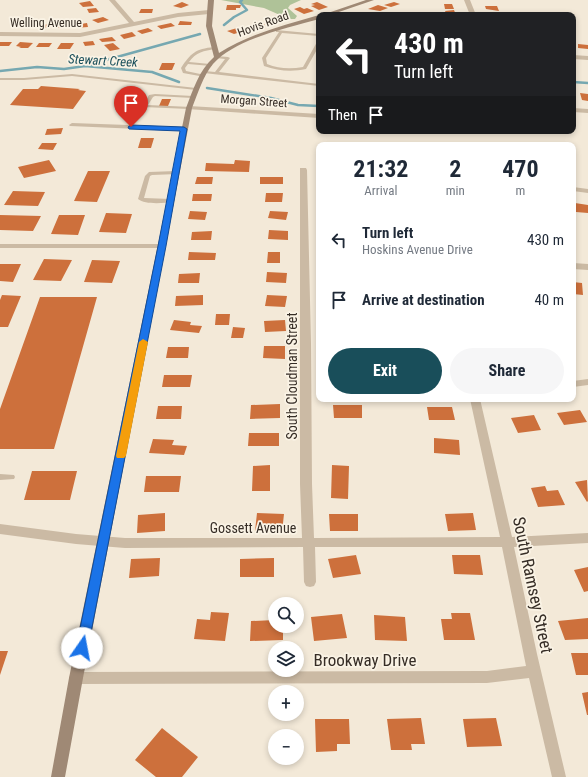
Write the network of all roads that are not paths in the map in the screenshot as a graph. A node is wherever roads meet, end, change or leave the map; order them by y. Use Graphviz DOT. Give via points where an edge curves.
graph roads {
  1 [pos="112,0"];
  2 [pos="211,0"];
  3 [pos="371,0"];
  4 [pos="467,0"];
  5 [pos="210,12"];
  6 [pos="334,12"];
  7 [pos="471,12"];
  8 [pos="316,18"];
  9 [pos="133,24"];
  10 [pos="278,31"];
  11 [pos="0,34"];
  12 [pos="316,35"];
  13 [pos="316,48"];
  14 [pos="216,52"];
  15 [pos="576,57"];
  16 [pos="588,58"];
  17 [pos="187,63"];
  18 [pos="208,72"];
  19 [pos="0,79"];
  20 [pos="316,85"];
  21 [pos="176,87"];
  22 [pos="194,93"];
  23 [pos="171,96"];
  24 [pos="188,108"];
  25 [pos="576,110"];
  26 [pos="588,111"];
  27 [pos="316,116"];
  28 [pos="72,125"];
  29 [pos="184,129"];
  30 [pos="303,170"];
  31 [pos="176,173"];
  32 [pos="576,190"];
  33 [pos="588,191"];
  34 [pos="170,201"];
  35 [pos="0,246"];
  36 [pos="162,246"];
  37 [pos="576,266"];
  38 [pos="588,267"];
  39 [pos="588,382"];
  40 [pos="576,384"];
  41 [pos="476,402"];
  42 [pos="0,477"];
  43 [pos="11,477"];
  44 [pos="0,529"];
  45 [pos="588,538"];
  46 [pos="104,541"];
  47 [pos="507,542"];
  48 [pos="309,543"];
  49 [pos="310,582"];
  50 [pos="535,671"];
  51 [pos="76,678"];
  52 [pos="58,777"];
  53 [pos="559,777"];
  1 -- 9 [label="street"];
  2 -- 5 [label="street"];
  3 -- 6 [label="street"];
  4 -- 7 [label="street"];
  5 -- 9 [label="street, Welling Avenue"];
  5 -- 14 [label="street" via="210,30"];
  8 -- 10 [label="street, Hovis Road"];
  9 -- 11 [label="street, Welling Avenue" via="74,36"];
  10 -- 12 [label="lane"];
  10 -- 13 [label="lane" via="264,58 266,65 298,70 305,68"];
  10 -- 14 [label="street, Hovis Road"];
  14 -- 17 [label="lane" via="201,50 193,54"];
  14 -- 18 [label="street"];
  15 -- 16 [label="street"];
  17 -- 18 [label="lane"];
  17 -- 18 [label="lane" via="183,68 184,72"];
  18 -- 20 [label="lane"];
  18 -- 22 [label="street"];
  19 -- 21 [label="lane" via="72,75"];
  21 -- 22 [label="lane"];
  21 -- 23 [label="lane"];
  22 -- 23 [label="lane"];
  22 -- 24 [label="street"];
  23 -- 24 [label="lane" via="151,96 145,106"];
  24 -- 27 [label="street, Morgan Street"];
  24 -- 29 [label="street"];
  25 -- 26 [label="street"];
  28 -- 29 [label="street"];
  29 -- 31 [label="street"];
  30 -- 48 [label="street, South Cloudman Street" via="306,484"];
  31 -- 34 [label="street"];
  31 -- 34 [label="lane" via="150,173 141,199"];
  32 -- 33 [label="street"];
  34 -- 36 [label="street"];
  35 -- 36 [label="street"];
  36 -- 46 [label="street"];
  37 -- 38 [label="street"];
  39 -- 40 [label="street"];
  41 -- 47 [label="street, South Ramsey Street"];
  42 -- 43 [label="lane"];
  44 -- 46 [label="street, Gossett Avenue"];
  45 -- 47 [label="street, Gossett Avenue"];
  46 -- 48 [label="street, Gossett Avenue"];
  46 -- 51 [label="street"];
  47 -- 48 [label="street, Gossett Avenue"];
  47 -- 50 [label="street, South Ramsey Street"];
  48 -- 49 [label="street, South Cloudman Street"];
  50 -- 51 [label="street, Brookway Drive" via="487,677"];
  50 -- 53 [label="street, South Ramsey Street"];
  51 -- 52 [label="street"];
}
